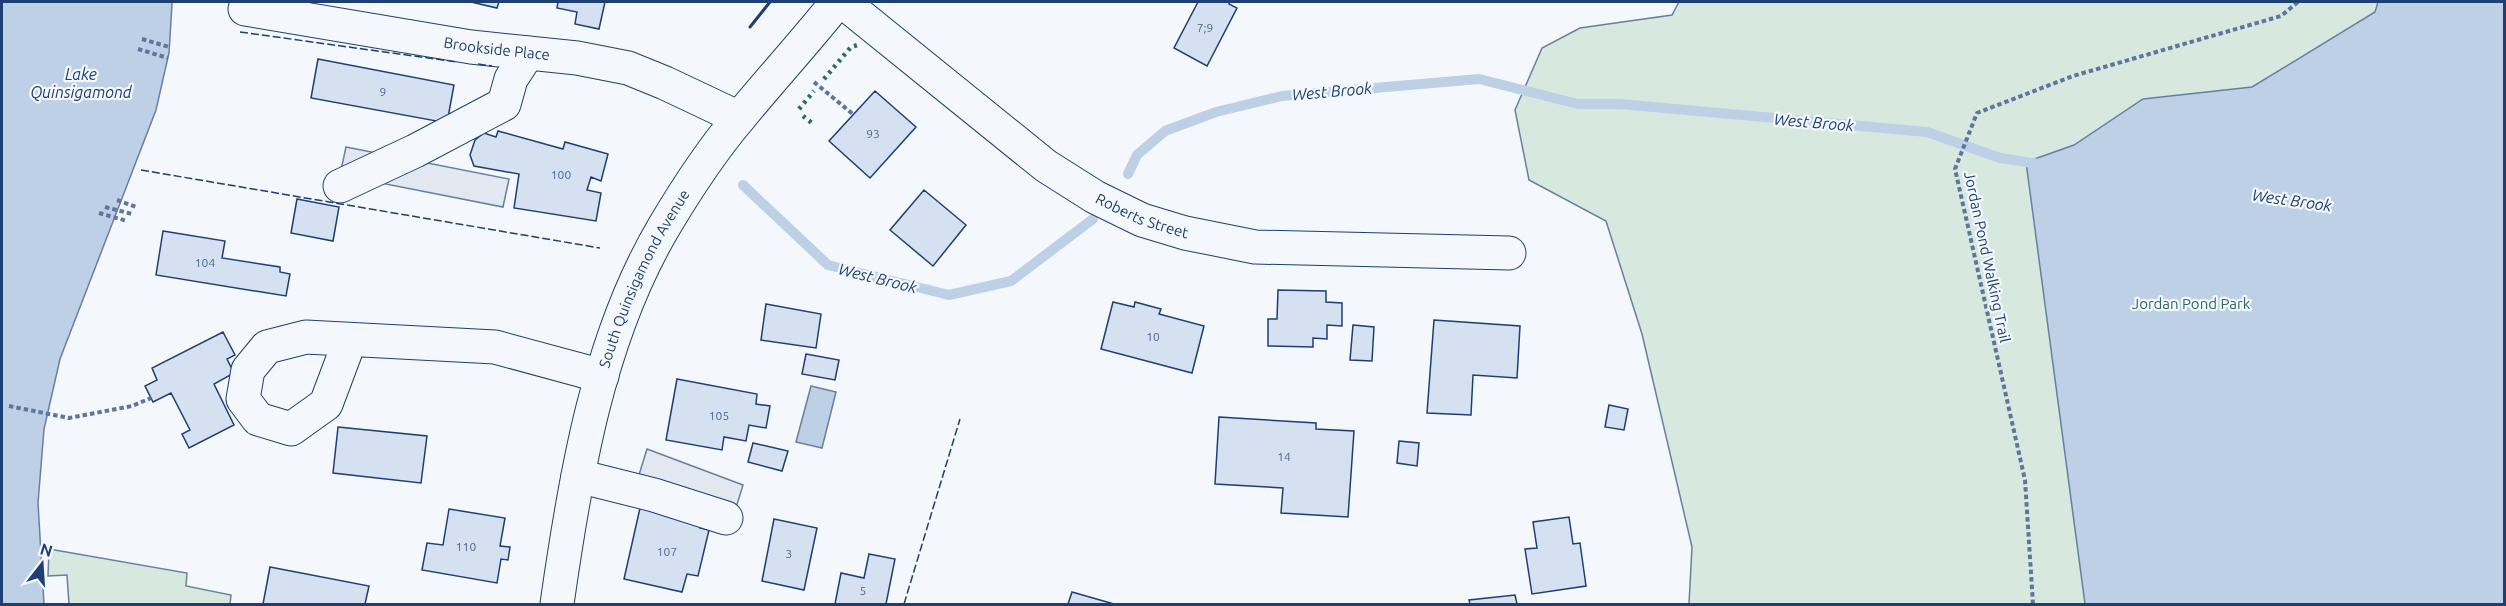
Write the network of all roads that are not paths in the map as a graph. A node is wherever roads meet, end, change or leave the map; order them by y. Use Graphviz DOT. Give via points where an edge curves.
graph roads {
  1 [pos="837,2"];
  2 [pos="843,2"];
  3 [pos="244,9"];
  4 [pos="528,53"];
  5 [pos="739,118"];
  6 [pos="340,186"];
  7 [pos="1509,253"];
  8 [pos="350,340"];
  9 [pos="602,376"];
  10 [pos="578,476"];
  11 [pos="726,518"];
  12 [pos="559,604"];
  1 -- 5 [label="street, South Quinsigamond Avenue"];
  2 -- 7 [label="street, Roberts Street" via="1046,166 1142,220 1255,247"];
  3 -- 4 [label="street, Brookside Place"];
  4 -- 5 [label="street, Brookside Place" via="628,68"];
  4 -- 6 [label="street" via="511,79 504,104"];
  5 -- 9 [label="street, South Quinsigamond Avenue" via="664,227 628,304"];
  8 -- 9 [label="street" via="495,347"];
  9 -- 10 [label="street, South Quinsigamond Avenue"];
  10 -- 11 [label="street"];
  10 -- 12 [label="street, South Quinsigamond Avenue"];
}
